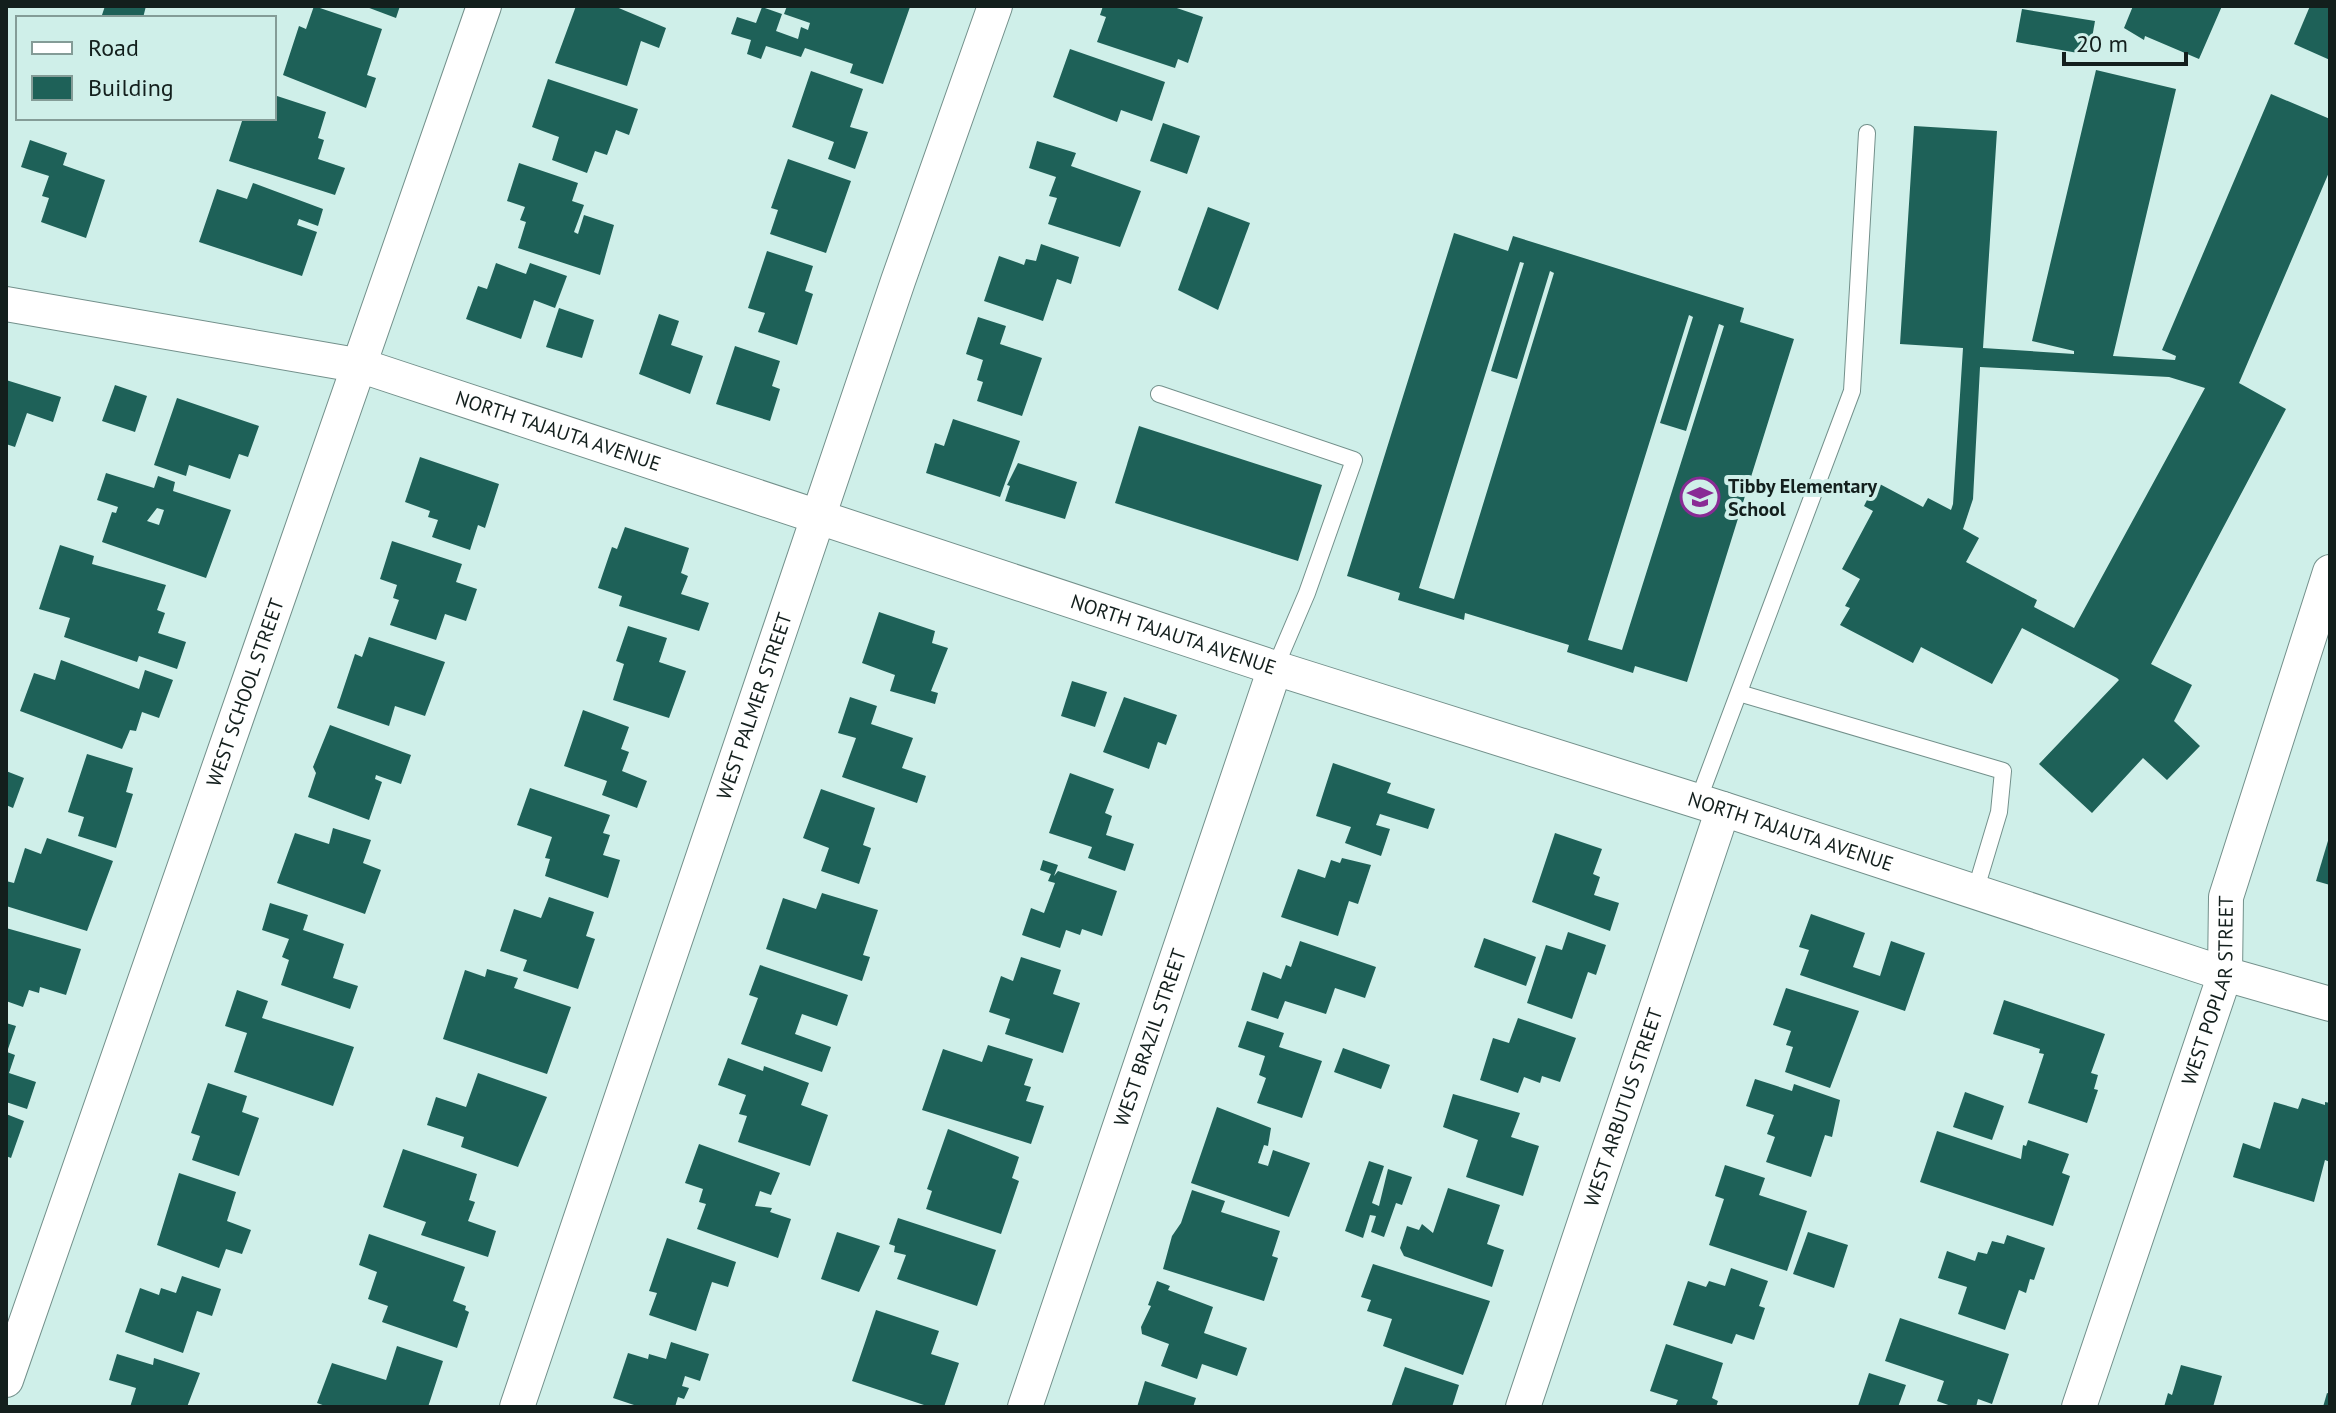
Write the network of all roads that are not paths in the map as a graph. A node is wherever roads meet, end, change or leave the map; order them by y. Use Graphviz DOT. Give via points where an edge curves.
graph roads {
  1 [pos="484,6"];
  2 [pos="995,6"];
  3 [pos="1867,133"];
  4 [pos="6,304"];
  5 [pos="362,366"];
  6 [pos="1159,394"];
  7 [pos="820,519"];
  8 [pos="2330,572"];
  9 [pos="1275,668"];
  10 [pos="1739,693"];
  11 [pos="1710,805"];
  12 [pos="1975,892"];
  13 [pos="2225,974"];
  14 [pos="2330,1004"];
  15 [pos="6,1380"];
  16 [pos="517,1407"];
  17 [pos="1025,1407"];
  18 [pos="1523,1407"];
  19 [pos="2079,1407"];
  1 -- 5 [label="street, WEST SCHOOL STREET"];
  2 -- 7 [label="street, WEST PALMER STREET"];
  3 -- 10 [label="lane" via="1852,391"];
  4 -- 5 [label="street, NORTH TAJAUTA AVENUE"];
  5 -- 7 [label="street, NORTH TAJAUTA AVENUE"];
  5 -- 15 [label="street, WEST SCHOOL STREET"];
  6 -- 9 [label="lane" via="1354,460"];
  7 -- 9 [label="street, NORTH TAJAUTA AVENUE"];
  7 -- 16 [label="street, WEST PALMER STREET"];
  8 -- 13 [label="street, WEST POPLAR STREET" via="2226,897"];
  9 -- 11 [label="street, NORTH TAJAUTA AVENUE"];
  9 -- 17 [label="street, WEST BRAZIL STREET"];
  10 -- 11 [label="lane"];
  10 -- 12 [label="lane" via="2003,771 1999,812"];
  11 -- 12 [label="street, NORTH TAJAUTA AVENUE"];
  11 -- 18 [label="street, WEST ARBUTUS STREET"];
  12 -- 13 [label="street, NORTH TAJAUTA AVENUE"];
  13 -- 14 [label="street, NORTH TAJAUTA AVENUE"];
  13 -- 19 [label="street, WEST POPLAR STREET"];
}
